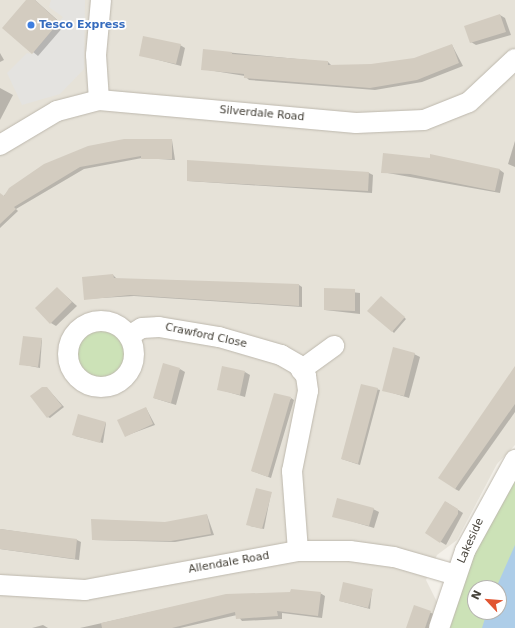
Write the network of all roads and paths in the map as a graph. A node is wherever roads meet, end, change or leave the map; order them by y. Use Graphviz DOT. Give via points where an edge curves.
graph roads {
  1 [pos="101,0"];
  2 [pos="515,59"];
  3 [pos="99,100"];
  4 [pos="0,145"];
  5 [pos="129,336"];
  6 [pos="334,346"];
  7 [pos="301,370"];
  8 [pos="515,460"];
  9 [pos="298,551"];
  10 [pos="456,575"];
  11 [pos="0,585"];
  12 [pos="439,628"];
  1 -- 3 [label="street" via="96,55"];
  2 -- 3 [label="street, Silverdale Road" via="469,102 424,120 356,123"];
  3 -- 4 [label="street, Silverdale Road" via="57,111"];
  5 -- 7 [label="street, Crawford Close" via="142,328 159,327 219,337 281,355"];
  6 -- 7 [label="street"];
  7 -- 9 [label="street" via="308,391 292,471"];
  8 -- 10 [label="street, Lakeside" via="477,524"];
  9 -- 10 [label="street, Allendale Road" via="350,551 394,557"];
  9 -- 11 [label="street, Allendale Road" via="85,590"];
  10 -- 12 [label="street, Lakeside"];
}
